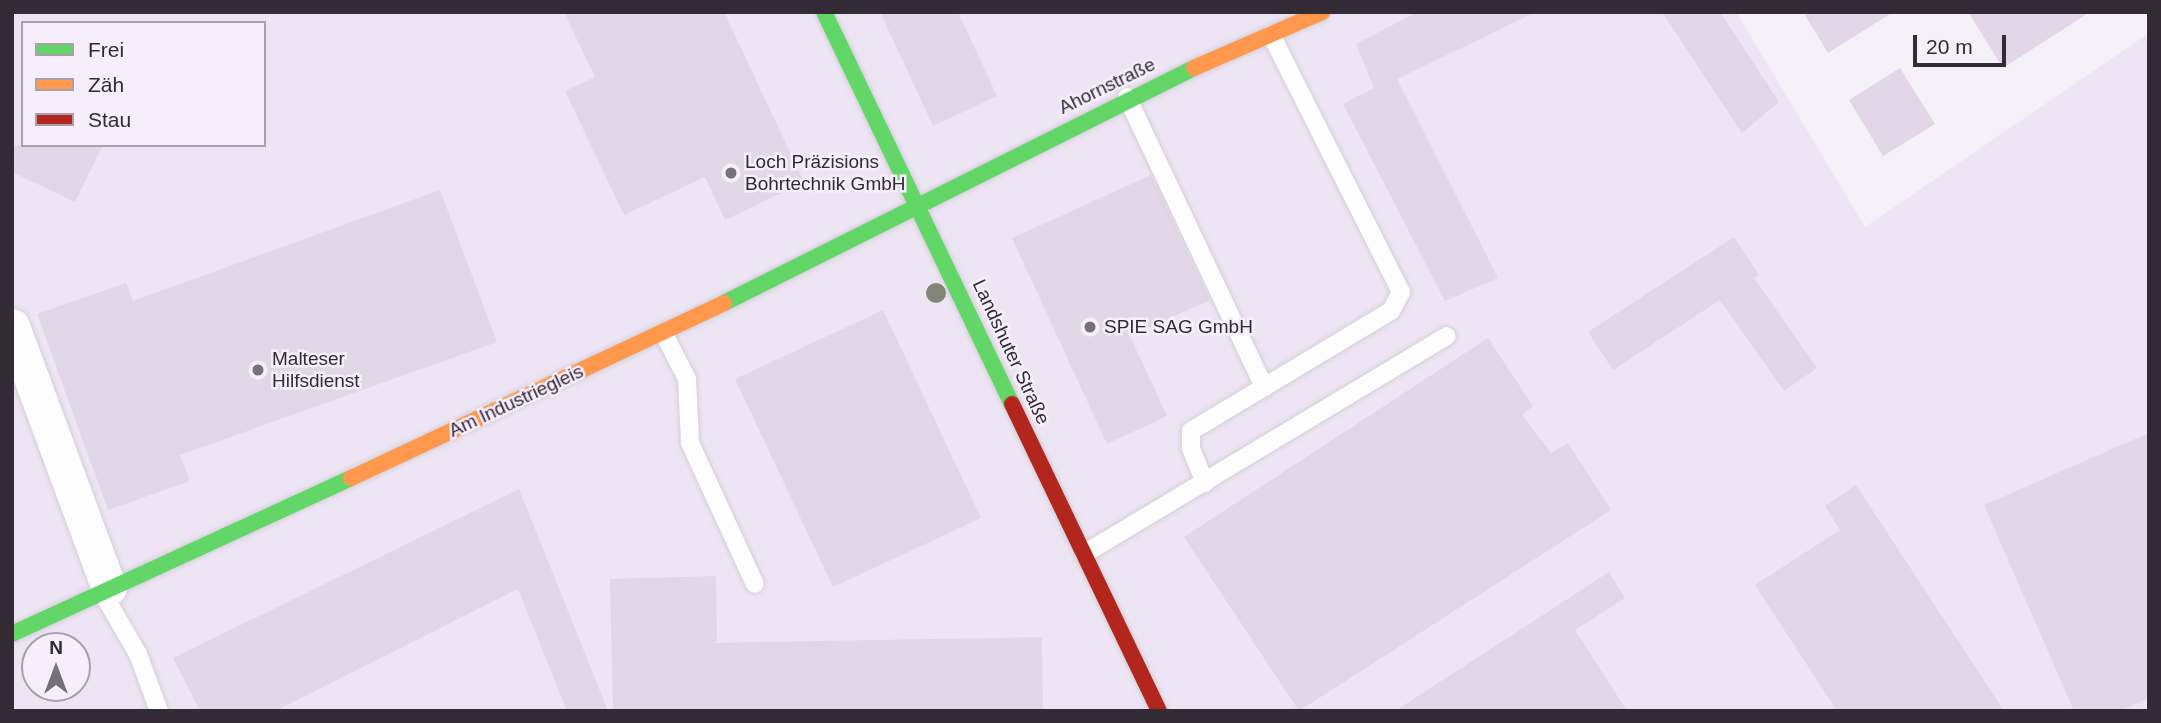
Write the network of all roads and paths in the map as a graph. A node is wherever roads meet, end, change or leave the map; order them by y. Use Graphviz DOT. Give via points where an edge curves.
graph roads {
  1 [pos="824,12"];
  2 [pos="1320,13"];
  3 [pos="1270,35"];
  4 [pos="1127,97"];
  5 [pos="918,207"];
  6 [pos="12,326"];
  7 [pos="664,334"];
  8 [pos="1447,336"];
  9 [pos="1264,387"];
  10 [pos="1205,484"];
  11 [pos="1083,554"];
  12 [pos="755,584"];
  13 [pos="106,590"];
  14 [pos="12,634"];
  15 [pos="159,711"];
  16 [pos="1159,711"];
  1 -- 5 [label="street, Landshuter Straße"];
  2 -- 3 [label="street, Ahornstraße"];
  3 -- 4 [label="street, Ahornstraße"];
  3 -- 9 [label="lane" via="1401,292 1391,311"];
  4 -- 5 [label="street, Ahornstraße"];
  4 -- 9 [label="lane"];
  5 -- 7 [label="street, Am Industriegleis"];
  5 -- 11 [label="street, Landshuter Straße"];
  6 -- 13 [label="street"];
  7 -- 12 [label="lane" via="687,379 690,443"];
  7 -- 13 [label="street, Am Industriegleis"];
  8 -- 10 [label="lane"];
  9 -- 10 [label="lane" via="1191,431 1191,448"];
  10 -- 11 [label="lane"];
  11 -- 16 [label="street, Landshuter Straße"];
  13 -- 14 [label="street, Am Industriegleis"];
  13 -- 15 [label="lane" via="138,654"];
}
